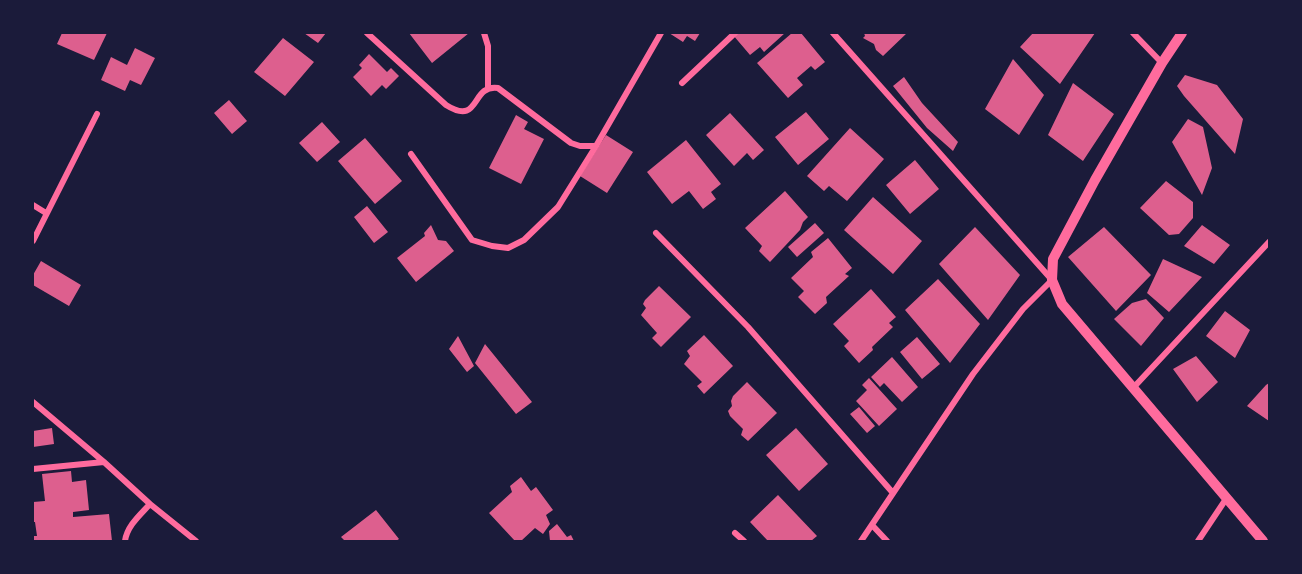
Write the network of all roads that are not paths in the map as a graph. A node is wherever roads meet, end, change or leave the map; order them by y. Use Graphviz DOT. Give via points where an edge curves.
graph roads {
  1 [pos="367,33"];
  2 [pos="484,33"];
  3 [pos="661,33"];
  4 [pos="735,33"];
  5 [pos="833,33"];
  6 [pos="1133,33"];
  7 [pos="1182,33"];
  8 [pos="1162,63"];
  9 [pos="682,83"];
  10 [pos="488,88"];
  11 [pos="97,114"];
  12 [pos="596,146"];
  13 [pos="411,154"];
  14 [pos="33,205"];
  15 [pos="46,213"];
  16 [pos="656,233"];
  17 [pos="33,241"];
  18 [pos="1269,242"];
  19 [pos="1052,280"];
  20 [pos="1134,387"];
  21 [pos="33,402"];
  22 [pos="104,462"];
  23 [pos="33,469"];
  24 [pos="893,493"];
  25 [pos="1226,499"];
  26 [pos="150,504"];
  27 [pos="872,525"];
  28 [pos="735,533"];
  29 [pos="125,541"];
  30 [pos="196,541"];
  31 [pos="744,541"];
  32 [pos="861,541"];
  33 [pos="887,541"];
  34 [pos="1198,541"];
  35 [pos="1263,541"];
  1 -- 10 [label="street" via="456,111 470,110"];
  2 -- 10 [label="street" via="488,46"];
  3 -- 12 [label="street"];
  4 -- 9 [label="street"];
  5 -- 19 [label="street"];
  6 -- 8 [label="street"];
  7 -- 8 [label="street"];
  8 -- 19 [label="street" via="1053,259"];
  10 -- 12 [label="street" via="508,93 571,143"];
  11 -- 15 [label="street"];
  12 -- 13 [label="street" via="558,207 524,240 508,248 472,240"];
  14 -- 15 [label="street"];
  15 -- 17 [label="street"];
  16 -- 24 [label="street" via="748,327"];
  18 -- 20 [label="street"];
  19 -- 20 [label="street" via="1062,304"];
  19 -- 24 [label="street" via="993,347"];
  20 -- 25 [label="street"];
  21 -- 22 [label="street"];
  22 -- 23 [label="street"];
  22 -- 26 [label="street"];
  24 -- 27 [label="street"];
  25 -- 34 [label="street"];
  25 -- 35 [label="street"];
  26 -- 29 [label="street" via="134,521"];
  26 -- 30 [label="street"];
  27 -- 32 [label="street"];
  27 -- 33 [label="street"];
  28 -- 31 [label="street"];
}
